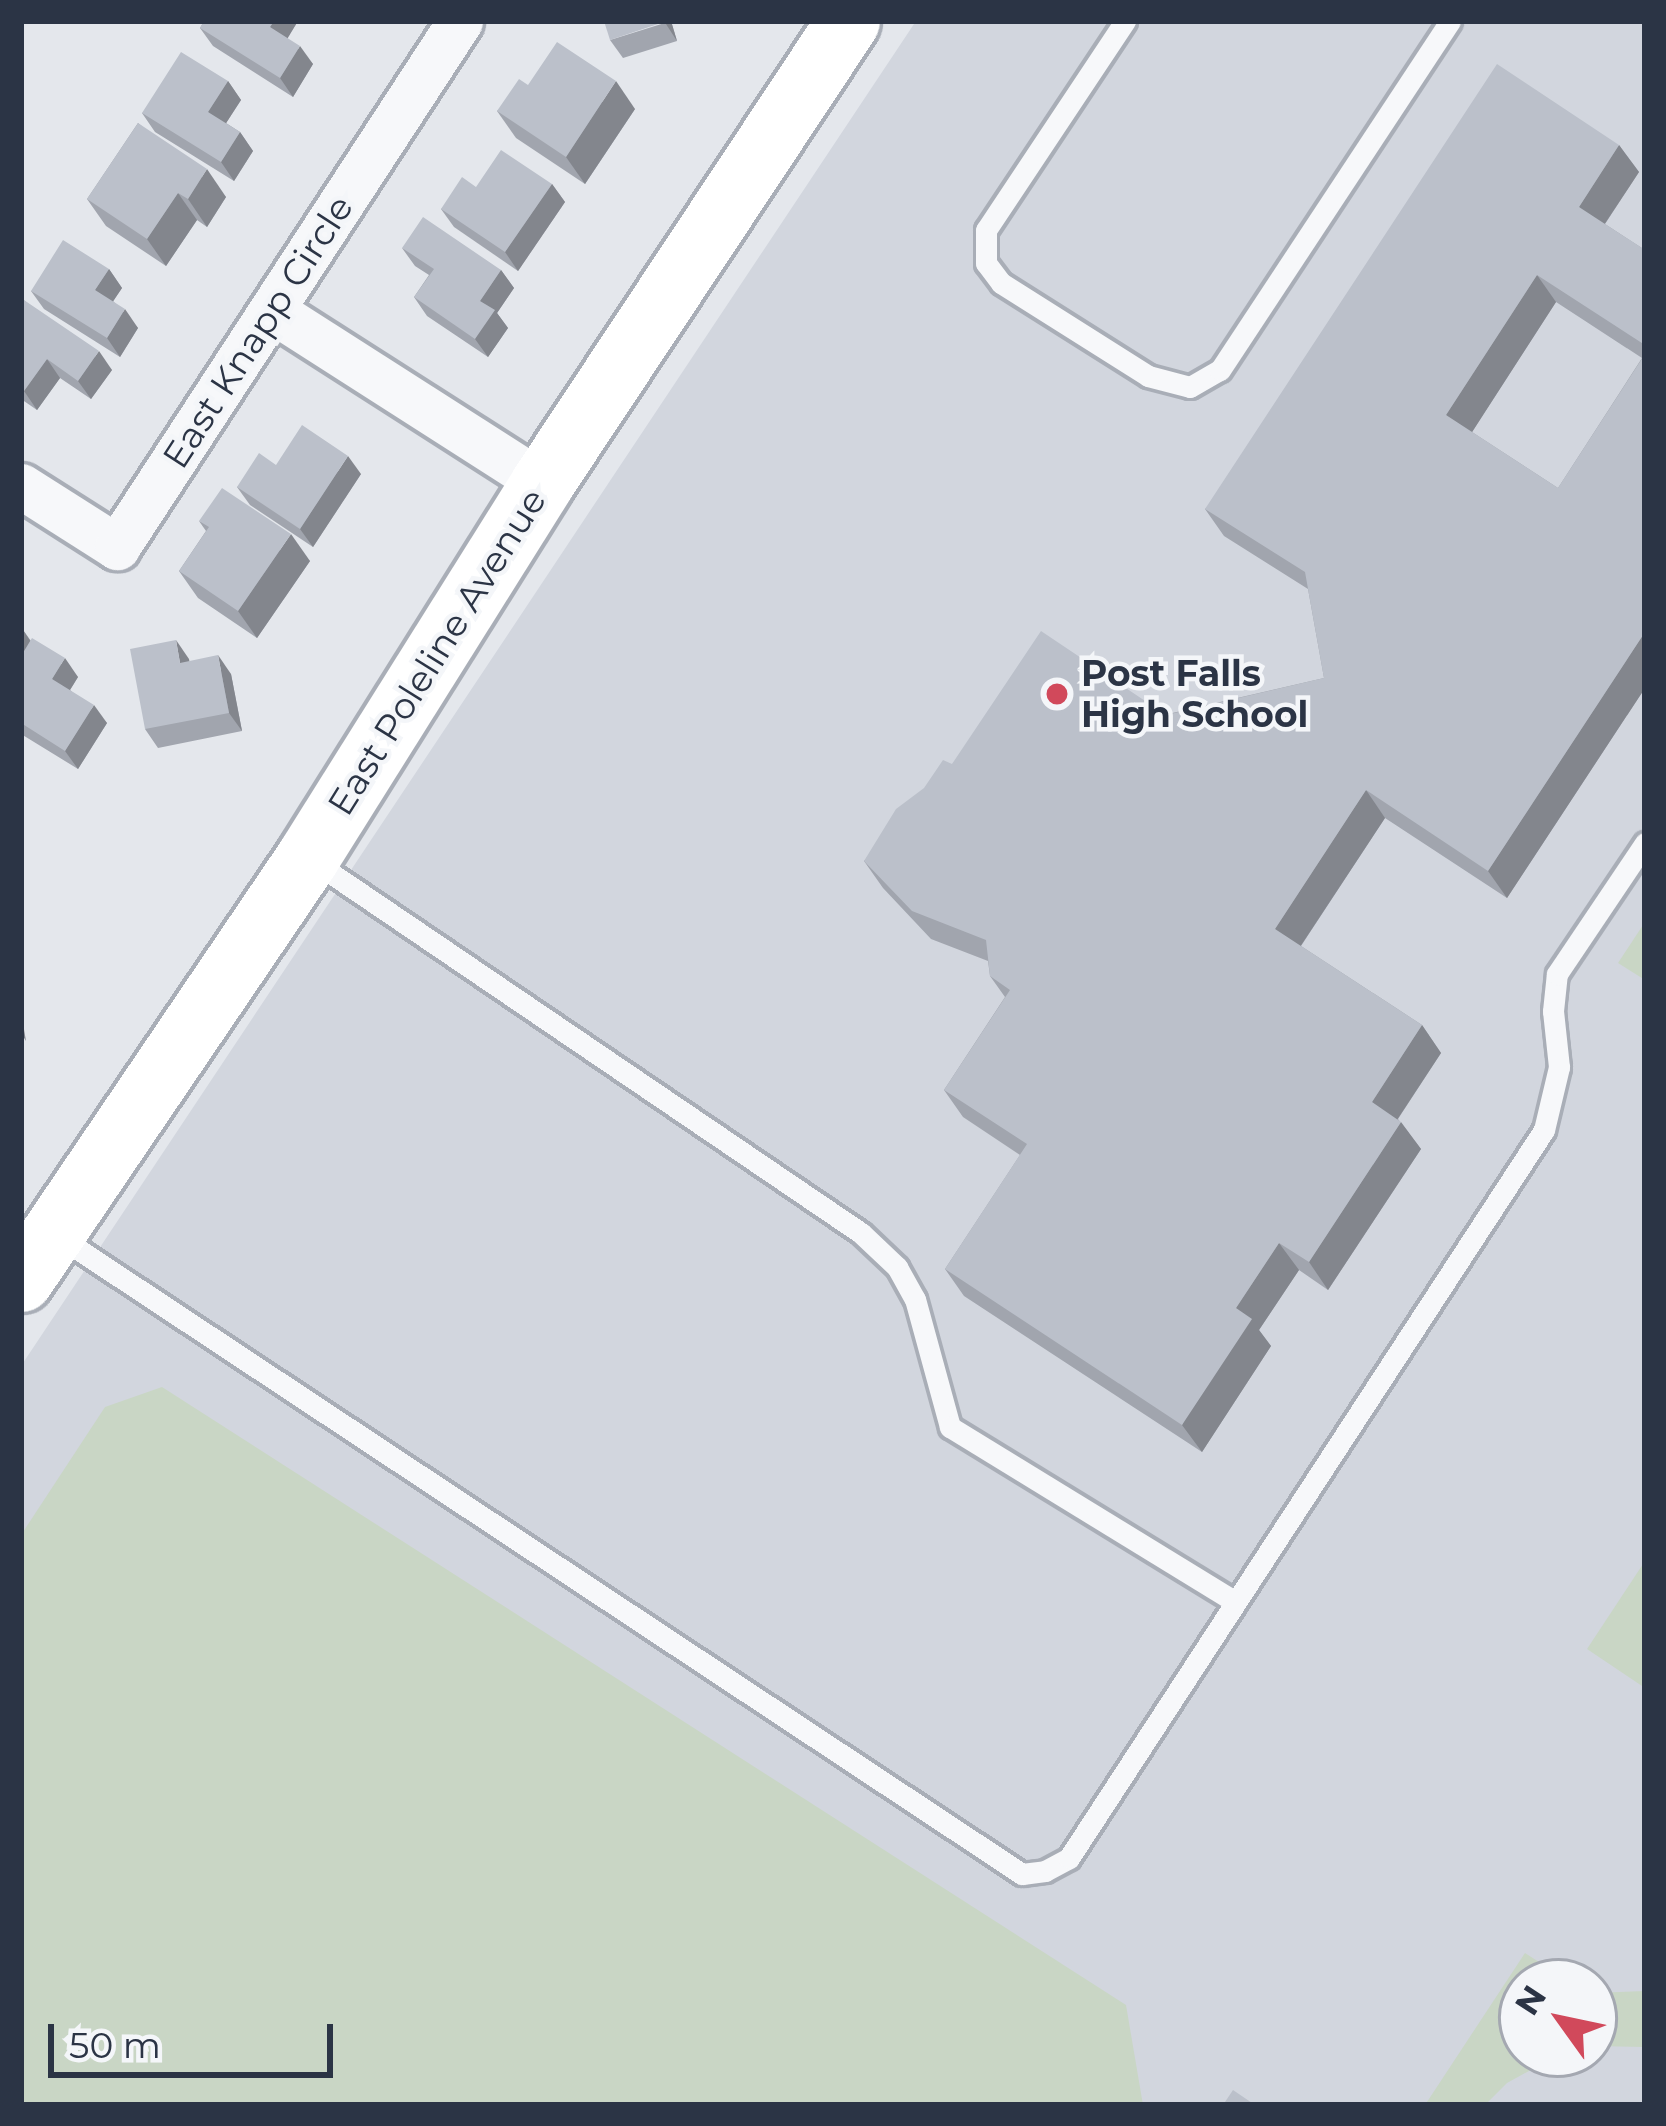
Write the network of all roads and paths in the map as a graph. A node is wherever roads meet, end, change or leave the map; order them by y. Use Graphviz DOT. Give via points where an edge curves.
graph roads {
  1 [pos="460,21"];
  2 [pos="848,21"];
  3 [pos="1125,21"];
  4 [pos="1450,21"];
  5 [pos="273,311"];
  6 [pos="542,483"];
  7 [pos="21,486"];
  8 [pos="1645,843"];
  9 [pos="308,858"];
  10 [pos="37,1256"];
  11 [pos="1236,1602"];
  1 -- 5 [label="street, East Knapp Circle"];
  2 -- 6 [label="main road, East Poleline Avenue"];
  3 -- 4 [label="lane" via="986,230 986,263 1001,283 1148,376 1190,387 1220,370"];
  5 -- 6 [label="street"];
  5 -- 7 [label="street, East Knapp Circle" via="117,548"];
  6 -- 9 [label="main road, East Poleline Avenue"];
  8 -- 11 [label="lane" via="1557,974 1558,1067 1544,1130"];
  9 -- 10 [label="main road, East Poleline Avenue"];
  9 -- 11 [label="lane" via="861,1233 897,1267 915,1299 950,1427"];
  10 -- 11 [label="lane" via="1022,1874 1069,1858"];
}
